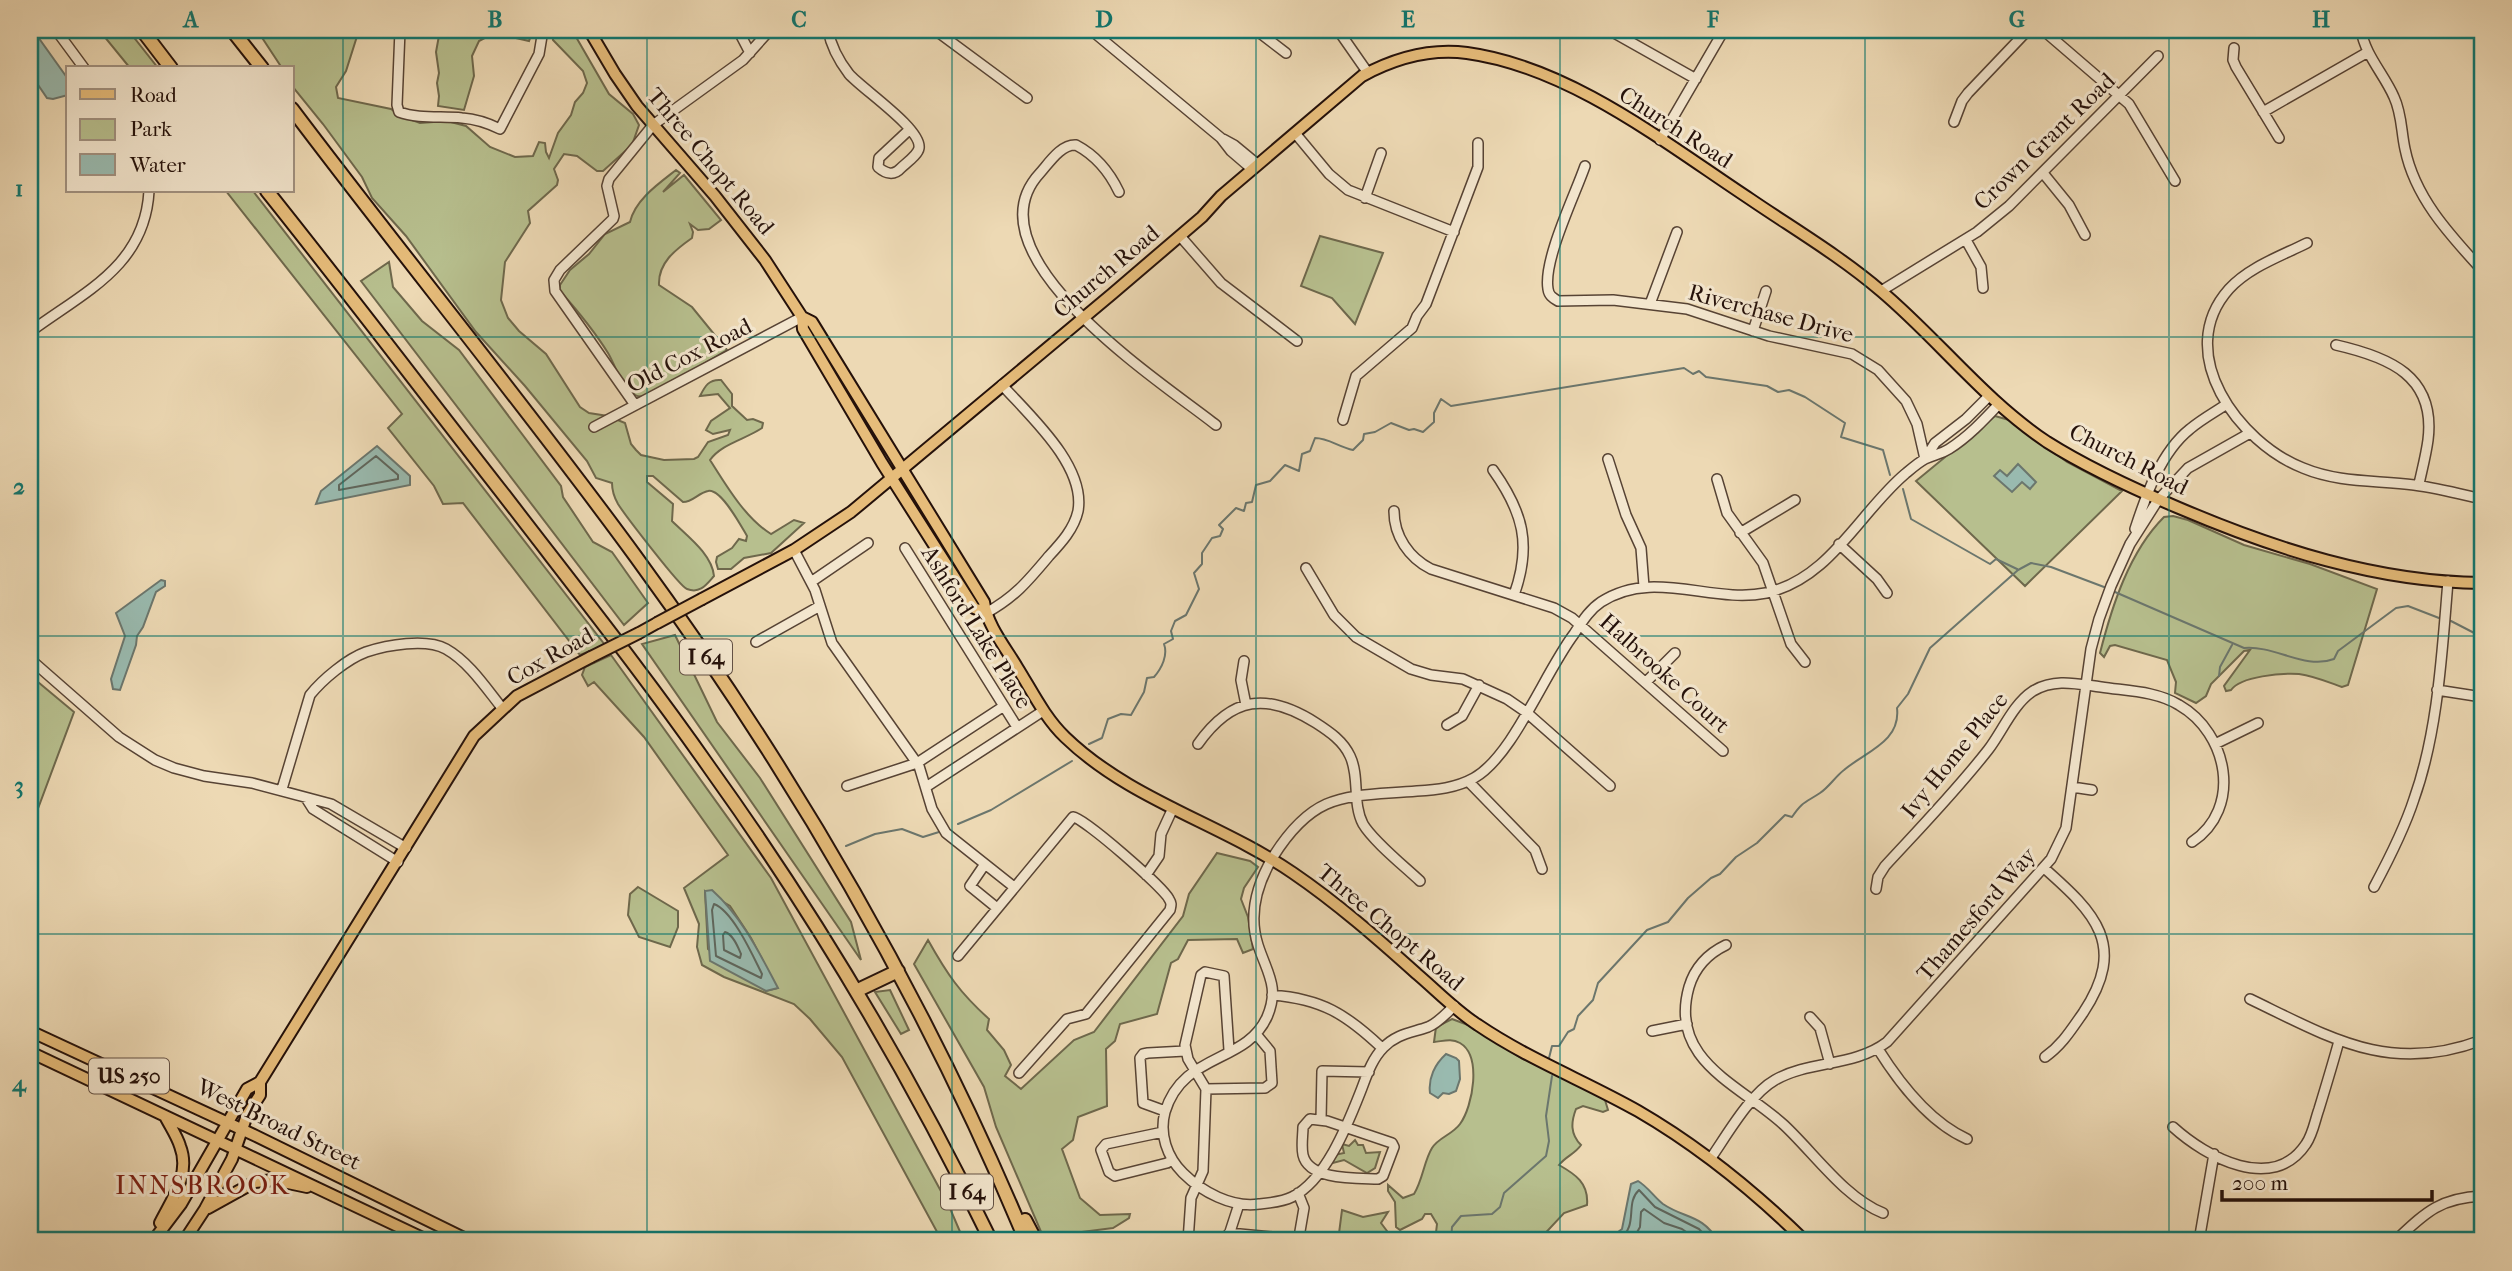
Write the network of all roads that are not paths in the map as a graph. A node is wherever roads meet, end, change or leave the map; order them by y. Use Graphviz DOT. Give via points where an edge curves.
graph roads {
  1 [pos="57,30"];
  2 [pos="142,30"];
  3 [pos="232,30"];
  4 [pos="400,30"];
  5 [pos="543,30"];
  6 [pos="589,30"];
  7 [pos="738,30"];
  8 [pos="770,30"];
  9 [pos="828,30"];
  10 [pos="935,30"];
  11 [pos="1091,30"];
  12 [pos="1256,30"];
  13 [pos="1338,30"];
  14 [pos="1609,30"];
  15 [pos="1724,30"];
  16 [pos="2028,30"];
  17 [pos="2043,30"];
  18 [pos="2361,30"];
  19 [pos="2234,48"];
  20 [pos="2368,52"];
  21 [pos="750,53"];
  22 [pos="1286,53"];
  23 [pos="2158,56"];
  24 [pos="83,66"];
  25 [pos="170,66"];
  26 [pos="260,66"];
  27 [pos="1367,74"];
  28 [pos="1696,79"];
  29 [pos="2120,95"];
  30 [pos="1027,98"];
  31 [pos="294,112"];
  32 [pos="2263,112"];
  33 [pos="1954,122"];
  34 [pos="653,125"];
  35 [pos="910,129"];
  36 [pos="1294,133"];
  37 [pos="2278,138"];
  38 [pos="1660,140"];
  39 [pos="1478,143"];
  40 [pos="1381,152"];
  41 [pos="1585,166"];
  42 [pos="1254,167"];
  43 [pos="2043,173"];
  44 [pos="2175,181"];
  45 [pos="149,192"];
  46 [pos="268,192"];
  47 [pos="1119,192"];
  48 [pos="1365,198"];
  49 [pos="1454,232"];
  50 [pos="1677,232"];
  51 [pos="2085,235"];
  52 [pos="1180,236"];
  53 [pos="1966,240"];
  54 [pos="2307,243"];
  55 [pos="2482,270"];
  56 [pos="1983,288"];
  57 [pos="1766,291"];
  58 [pos="1881,291"];
  59 [pos="1650,304"];
  60 [pos="802,317"];
  61 [pos="1083,318"];
  62 [pos="1754,331"];
  63 [pos="30,332"];
  64 [pos="1297,341"];
  65 [pos="2336,345"];
  66 [pos="1002,385"];
  67 [pos="1989,396"];
  68 [pos="1998,404"];
  69 [pos="2227,404"];
  70 [pos="635,405"];
  71 [pos="1343,420"];
  72 [pos="1216,425"];
  73 [pos="594,427"];
  74 [pos="2249,433"];
  75 [pos="1608,458"];
  76 [pos="1925,459"];
  77 [pos="902,468"];
  78 [pos="1493,470"];
  79 [pos="891,477"];
  80 [pos="1717,479"];
  81 [pos="2417,485"];
  82 [pos="2146,494"];
  83 [pos="2482,499"];
  84 [pos="1795,500"];
  85 [pos="2158,500"];
  86 [pos="1394,511"];
  87 [pos="1740,533"];
  88 [pos="868,543"];
  89 [pos="1839,544"];
  90 [pos="2130,544"];
  91 [pos="905,548"];
  92 [pos="794,550"];
  93 [pos="1306,568"];
  94 [pos="2448,581"];
  95 [pos="811,582"];
  96 [pos="2482,583"];
  97 [pos="1644,587"];
  98 [pos="1773,591"];
  99 [pos="1887,593"];
  100 [pos="1514,595"];
  101 [pos="820,606"];
  102 [pos="986,613"];
  103 [pos="1581,624"];
  104 [pos="755,642"];
  105 [pos="1675,653"];
  106 [pos="30,659"];
  107 [pos="1244,661"];
  108 [pos="1805,662"];
  109 [pos="1646,682"];
  110 [pos="1479,685"];
  111 [pos="2086,685"];
  112 [pos="2437,690"];
  113 [pos="2482,697"];
  114 [pos="1246,705"];
  115 [pos="1004,706"];
  116 [pos="502,708"];
  117 [pos="1044,710"];
  118 [pos="1526,712"];
  119 [pos="2259,723"];
  120 [pos="1447,725"];
  121 [pos="1017,727"];
  122 [pos="1198,744"];
  123 [pos="2216,744"];
  124 [pos="1723,751"];
  125 [pos="917,763"];
  126 [pos="1468,781"];
  127 [pos="847,786"];
  128 [pos="1610,786"];
  129 [pos="926,787"];
  130 [pos="2072,788"];
  131 [pos="282,789"];
  132 [pos="2092,790"];
  133 [pos="1357,794"];
  134 [pos="306,798"];
  135 [pos="1173,808"];
  136 [pos="2192,842"];
  137 [pos="406,848"];
  138 [pos="1272,859"];
  139 [pos="398,862"];
  140 [pos="985,864"];
  141 [pos="2044,868"];
  142 [pos="1542,869"];
  143 [pos="1146,875"];
  144 [pos="1420,881"];
  145 [pos="1014,887"];
  146 [pos="2374,887"];
  147 [pos="1876,889"];
  148 [pos="997,908"];
  149 [pos="1726,945"];
  150 [pos="958,956"];
  151 [pos="898,971"];
  152 [pos="856,991"];
  153 [pos="1272,996"];
  154 [pos="2250,999"];
  155 [pos="1454,1006"];
  156 [pos="1810,1017"];
  157 [pos="1687,1024"];
  158 [pos="30,1031"];
  159 [pos="1652,1031"];
  160 [pos="1256,1034"];
  161 [pos="2482,1040"];
  162 [pos="2339,1041"];
  163 [pos="1382,1048"];
  164 [pos="1878,1049"];
  165 [pos="1229,1050"];
  166 [pos="1185,1051"];
  167 [pos="30,1052"];
  168 [pos="2045,1057"];
  169 [pos="1830,1065"];
  170 [pos="1194,1070"];
  171 [pos="1369,1072"];
  172 [pos="1019,1073"];
  173 [pos="260,1082"];
  174 [pos="1206,1089"];
  175 [pos="1754,1100"];
  176 [pos="1166,1111"];
  177 [pos="165,1116"];
  178 [pos="1321,1120"];
  179 [pos="227,1122"];
  180 [pos="1345,1127"];
  181 [pos="2173,1127"];
  182 [pos="243,1130"];
  183 [pos="1163,1132"];
  184 [pos="1968,1139"];
  185 [pos="216,1140"];
  186 [pos="941,1143"];
  187 [pos="236,1150"];
  188 [pos="2214,1154"];
  189 [pos="1711,1158"];
  190 [pos="1172,1160"];
  191 [pos="1319,1172"];
  192 [pos="1196,1184"];
  193 [pos="314,1187"];
  194 [pos="1298,1193"];
  195 [pos="1006,1194"];
  196 [pos="2482,1196"];
  197 [pos="1239,1204"];
  198 [pos="205,1209"];
  199 [pos="1883,1213"];
  200 [pos="1228,1237"];
  201 [pos="152,1241"];
  202 [pos="184,1241"];
  203 [pos="429,1241"];
  204 [pos="470,1241"];
  205 [pos="982,1241"];
  206 [pos="991,1241"];
  207 [pos="1026,1241"];
  208 [pos="1036,1241"];
  209 [pos="1188,1241"];
  210 [pos="1805,1241"];
  211 [pos="2199,1241"];
  212 [pos="2395,1241"];
  1 -- 24 [label="street"];
  2 -- 25 [label="highway"];
  3 -- 26 [label="highway"];
  4 -- 5 [label="street" via="399,112 465,118 500,129 538,54"];
  6 -- 34 [label="main road, Three Chopt Road"];
  7 -- 21 [label="street"];
  8 -- 21 [label="street"];
  9 -- 35 [label="street" via="847,71"];
  10 -- 30 [label="street"];
  11 -- 42 [label="street" via="1234,145"];
  12 -- 22 [label="street"];
  13 -- 27 [label="street"];
  14 -- 28 [label="street"];
  15 -- 28 [label="street"];
  16 -- 33 [label="street" via="1968,93"];
  17 -- 29 [label="street"];
  18 -- 20 [label="street"];
  19 -- 32 [label="street" via="2236,67"];
  20 -- 32 [label="street"];
  20 -- 55 [label="street" via="2394,96 2404,149 2423,196"];
  21 -- 34 [label="street"];
  23 -- 29 [label="street, Crown Grant Road"];
  27 -- 36 [label="main road, Church Road"];
  27 -- 38 [label="main road, Church Road" via="1431,52 1487,57 1566,84"];
  28 -- 38 [label="street"];
  29 -- 43 [label="street, Crown Grant Road"];
  29 -- 44 [label="street" via="2135,111"];
  31 -- 151 [label="highway, I 64" via="644,568 770,753"];
  32 -- 37 [label="street"];
  34 -- 60 [label="main road, Three Chopt Road" via="764,259"];
  34 -- 70 [label="street" via="609,179 613,219 556,274 553,285"];
  35 -- 35 [label="street" via="917,137 917,152 897,173 883,172 879,158"];
  36 -- 42 [label="main road, Church Road"];
  36 -- 48 [label="street" via="1329,174"];
  38 -- 58 [label="main road, Church Road" via="1841,259"];
  39 -- 49 [label="street" via="1478,167"];
  40 -- 48 [label="street"];
  41 -- 59 [label="street, Riverchase Drive" via="1551,259 1549,294 1558,301"];
  42 -- 52 [label="main road, Church Road"];
  43 -- 51 [label="street" via="2069,205"];
  43 -- 53 [label="street, Crown Grant Road"];
  45 -- 63 [label="street" via="144,223 124,260"];
  46 -- 152 [label="highway, I 64" via="674,718 772,858"];
  47 -- 61 [label="street" via="1108,172 1080,146 1071,144 1033,181 1024,203 1023,227 1032,254"];
  48 -- 49 [label="street"];
  49 -- 71 [label="street" via="1429,299 1412,328 1356,376"];
  50 -- 59 [label="street"];
  52 -- 61 [label="main road, Church Road"];
  52 -- 64 [label="street" via="1221,283"];
  53 -- 56 [label="street" via="1981,267"];
  53 -- 58 [label="street, Crown Grant Road"];
  54 -- 69 [label="street" via="2246,274 2228,290 2215,311 2208,336 2209,360"];
  57 -- 62 [label="street"];
  58 -- 67 [label="main road, Church Road"];
  59 -- 62 [label="street, Riverchase Drive" via="1702,312"];
  60 -- 70 [label="street, Old Cox Road"];
  60 -- 77 [label="main road, Three Chopt Road" via="812,322"];
  60 -- 79 [label="main road, Three Chopt Road" via="803,329"];
  61 -- 66 [label="main road, Church Road"];
  61 -- 72 [label="street"];
  62 -- 76 [label="street, Riverchase Drive" via="1844,351 1870,363 1906,401"];
  65 -- 81 [label="street" via="2390,361 2408,374 2417,388 2428,420 2428,439"];
  66 -- 77 [label="main road, Church Road"];
  66 -- 102 [label="street" via="1069,465 1078,510 1067,535 1020,590"];
  67 -- 68 [label="main road, Church Road"];
  67 -- 76 [label="street" via="1936,443"];
  68 -- 76 [label="street" via="1964,438"];
  68 -- 82 [label="main road, Church Road" via="2069,455"];
  69 -- 74 [label="street"];
  69 -- 82 [label="street, Thamesford Way" via="2189,429"];
  70 -- 73 [label="street, Old Cox Road"];
  74 -- 81 [label="street" via="2285,460 2324,475"];
  74 -- 85 [label="street, Thamesford Way" via="2188,468"];
  75 -- 97 [label="street" via="1641,548"];
  76 -- 89 [label="street"];
  77 -- 79 [label="main road, Church Road"];
  77 -- 102 [label="main road, Three Chopt Road" via="984,601"];
  78 -- 100 [label="street" via="1514,504 1523,534 1522,567"];
  79 -- 92 [label="main road, Cox Road" via="843,518"];
  79 -- 102 [label="main road, Three Chopt Road" via="974,608"];
  80 -- 87 [label="street" via="1727,513"];
  81 -- 83 [label="street"];
  82 -- 85 [label="main road, Church Road"];
  82 -- 90 [label="street, Thamesford Way"];
  84 -- 87 [label="street"];
  85 -- 90 [label="street, Thamesford Way"];
  85 -- 94 [label="main road, Church Road" via="2246,536 2317,558 2365,570"];
  86 -- 100 [label="street, Halbrooke Court" via="1395,529 1417,561"];
  87 -- 98 [label="street" via="1763,563"];
  88 -- 95 [label="street"];
  89 -- 98 [label="street" via="1811,573"];
  89 -- 99 [label="street"];
  90 -- 111 [label="street, Thamesford Way" via="2099,619"];
  91 -- 115 [label="street, Ashford Lake Place"];
  92 -- 95 [label="street"];
  92 -- 116 [label="main road, Cox Road, bridge" via="534,685"];
  93 -- 110 [label="street" via="1334,615 1356,637 1410,668"];
  94 -- 96 [label="main road, Church Road"];
  94 -- 112 [label="street"];
  95 -- 101 [label="street"];
  97 -- 98 [label="street" via="1739,595"];
  97 -- 103 [label="street" via="1602,602"];
  98 -- 108 [label="street" via="1791,644"];
  100 -- 103 [label="street, Halbrooke Court" via="1554,608"];
  101 -- 104 [label="street"];
  101 -- 125 [label="street" via="832,643"];
  102 -- 117 [label="main road, Three Chopt Road"];
  103 -- 109 [label="street, Halbrooke Court"];
  103 -- 118 [label="street"];
  105 -- 109 [label="street"];
  106 -- 131 [label="street" via="119,737 155,760 204,776"];
  107 -- 114 [label="street" via="1241,680"];
  109 -- 124 [label="street, Halbrooke Court"];
  110 -- 118 [label="street"];
  110 -- 120 [label="street" via="1462,716"];
  111 -- 123 [label="street, Ivy Home Place" via="2168,699 2195,717"];
  111 -- 130 [label="street, Thamesford Way"];
  111 -- 147 [label="street, Ivy Home Place" via="2055,683 2025,698 1976,765 1885,866"];
  112 -- 113 [label="street"];
  112 -- 146 [label="street" via="2415,797"];
  114 -- 122 [label="street" via="1218,719"];
  114 -- 133 [label="street" via="1288,708 1333,734 1353,763"];
  115 -- 121 [label="street, Ashford Lake Place"];
  115 -- 125 [label="street"];
  116 -- 131 [label="street" via="479,678 446,649 417,642 367,652 310,695"];
  116 -- 137 [label="main road, Cox Road" via="466,747"];
  117 -- 121 [label="street"];
  117 -- 135 [label="main road, Three Chopt Road" via="1064,736 1114,777"];
  118 -- 126 [label="street" via="1500,756"];
  118 -- 128 [label="street"];
  119 -- 123 [label="street"];
  121 -- 129 [label="street"];
  123 -- 136 [label="street" via="2223,770 2221,805 2212,826"];
  125 -- 127 [label="street"];
  125 -- 129 [label="street"];
  126 -- 133 [label="street" via="1441,790"];
  126 -- 142 [label="street" via="1535,850"];
  129 -- 140 [label="street" via="932,810 946,833"];
  130 -- 132 [label="street"];
  130 -- 141 [label="street, Thamesford Way" via="2063,836"];
  131 -- 134 [label="street"];
  133 -- 138 [label="street" via="1309,813"];
  133 -- 144 [label="street" via="1364,825"];
  134 -- 137 [label="street" via="331,804"];
  134 -- 139 [label="street" via="313,809"];
  135 -- 138 [label="main road, Three Chopt Road"];
  135 -- 143 [label="street" via="1161,834 1159,856"];
  137 -- 139 [label="main road, Cox Road"];
  138 -- 153 [label="street" via="1259,881 1254,912 1257,943 1273,984"];
  138 -- 155 [label="main road, Three Chopt Road"];
  139 -- 173 [label="main road, Cox Road"];
  140 -- 145 [label="street"];
  140 -- 148 [label="street" via="970,886"];
  141 -- 164 [label="street, Thamesford Way"];
  141 -- 168 [label="street" via="2089,910 2102,940 2103,961 2089,1004 2061,1045"];
  143 -- 145 [label="street" via="1076,816"];
  143 -- 172 [label="street" via="1162,890 1170,910 1086,1014 1067,1019"];
  145 -- 148 [label="street"];
  148 -- 150 [label="street"];
  149 -- 157 [label="street" via="1707,956 1694,974 1687,996"];
  151 -- 152 [label="highway"];
  151 -- 195 [label="highway, I 64"];
  152 -- 186 [label="highway, I 64"];
  153 -- 160 [label="street"];
  153 -- 163 [label="street" via="1329,1007"];
  154 -- 162 [label="street"];
  155 -- 163 [label="street" via="1438,1022 1400,1035"];
  155 -- 189 [label="main road, Three Chopt Road" via="1503,1041 1637,1111"];
  156 -- 169 [label="street" via="1823,1036"];
  157 -- 159 [label="street"];
  157 -- 175 [label="street" via="1696,1050 1709,1067"];
  158 -- 179 [label="main road, West Broad Street / US 250"];
  160 -- 165 [label="street"];
  160 -- 174 [label="street" via="1270,1051 1273,1080 1265,1088"];
  161 -- 162 [label="street" via="2412,1055"];
  162 -- 188 [label="street" via="2312,1130 2297,1154 2279,1166 2261,1169 2243,1167"];
  163 -- 171 [label="street"];
  164 -- 169 [label="street, Thamesford Way"];
  164 -- 184 [label="street" via="1898,1079 1944,1127"];
  165 -- 166 [label="street" via="1224,976 1205,972"];
  165 -- 170 [label="street"];
  166 -- 170 [label="street"];
  166 -- 176 [label="street" via="1148,1053 1140,1058 1143,1103"];
  167 -- 177 [label="main road, West Broad Street / US 250"];
  169 -- 175 [label="street, Thamesford Way" via="1775,1080"];
  170 -- 174 [label="street"];
  170 -- 176 [label="street" via="1177,1086"];
  171 -- 178 [label="street" via="1324,1069"];
  171 -- 180 [label="street"];
  173 -- 179 [label="main road, Cox Road" via="247,1089"];
  173 -- 182 [label="main road, Cox Road" via="260,1095"];
  174 -- 192 [label="street" via="1203,1171"];
  175 -- 189 [label="street, Thamesford Way"];
  175 -- 199 [label="street" via="1860,1202"];
  176 -- 183 [label="street"];
  177 -- 185 [label="main road, West Broad Street / US 250"];
  177 -- 201 [label="main road" via="180,1146 183,1172"];
  178 -- 180 [label="street"];
  178 -- 191 [label="street" via="1310,1119 1303,1126 1304,1158"];
  179 -- 182 [label="main road, West Broad Street / US 250"];
  179 -- 185 [label="main road, Cox Road"];
  180 -- 191 [label="street"];
  180 -- 191 [label="street" via="1392,1143 1383,1176"];
  181 -- 188 [label="street"];
  182 -- 187 [label="main road, Cox Road"];
  182 -- 204 [label="main road, West Broad Street / US 250"];
  183 -- 190 [label="street"];
  183 -- 190 [label="street" via="1106,1144 1101,1150 1115,1177"];
  185 -- 187 [label="main road, West Broad Street / US 250"];
  185 -- 201 [label="main road, Cox Road" via="181,1204"];
  186 -- 205 [label="highway"];
  186 -- 206 [label="highway, I 64"];
  187 -- 193 [label="main road, West Broad Street / US 250"];
  187 -- 198 [label="main road, Cox Road"];
  188 -- 211 [label="street"];
  189 -- 210 [label="main road, Three Chopt Road"];
  190 -- 192 [label="street"];
  191 -- 194 [label="street"];
  192 -- 197 [label="street"];
  192 -- 209 [label="street"];
  193 -- 198 [label="main road" via="274,1180 255,1182"];
  193 -- 203 [label="main road, West Broad Street / US 250"];
  194 -- 197 [label="street" via="1277,1202"];
  194 -- 200 [label="street" via="1304,1208 1299,1237"];
  195 -- 207 [label="highway, I 64"];
  195 -- 208 [label="highway"];
  196 -- 212 [label="street" via="2434,1206"];
  197 -- 200 [label="street"];
  198 -- 202 [label="main road, Cox Road"];
}
